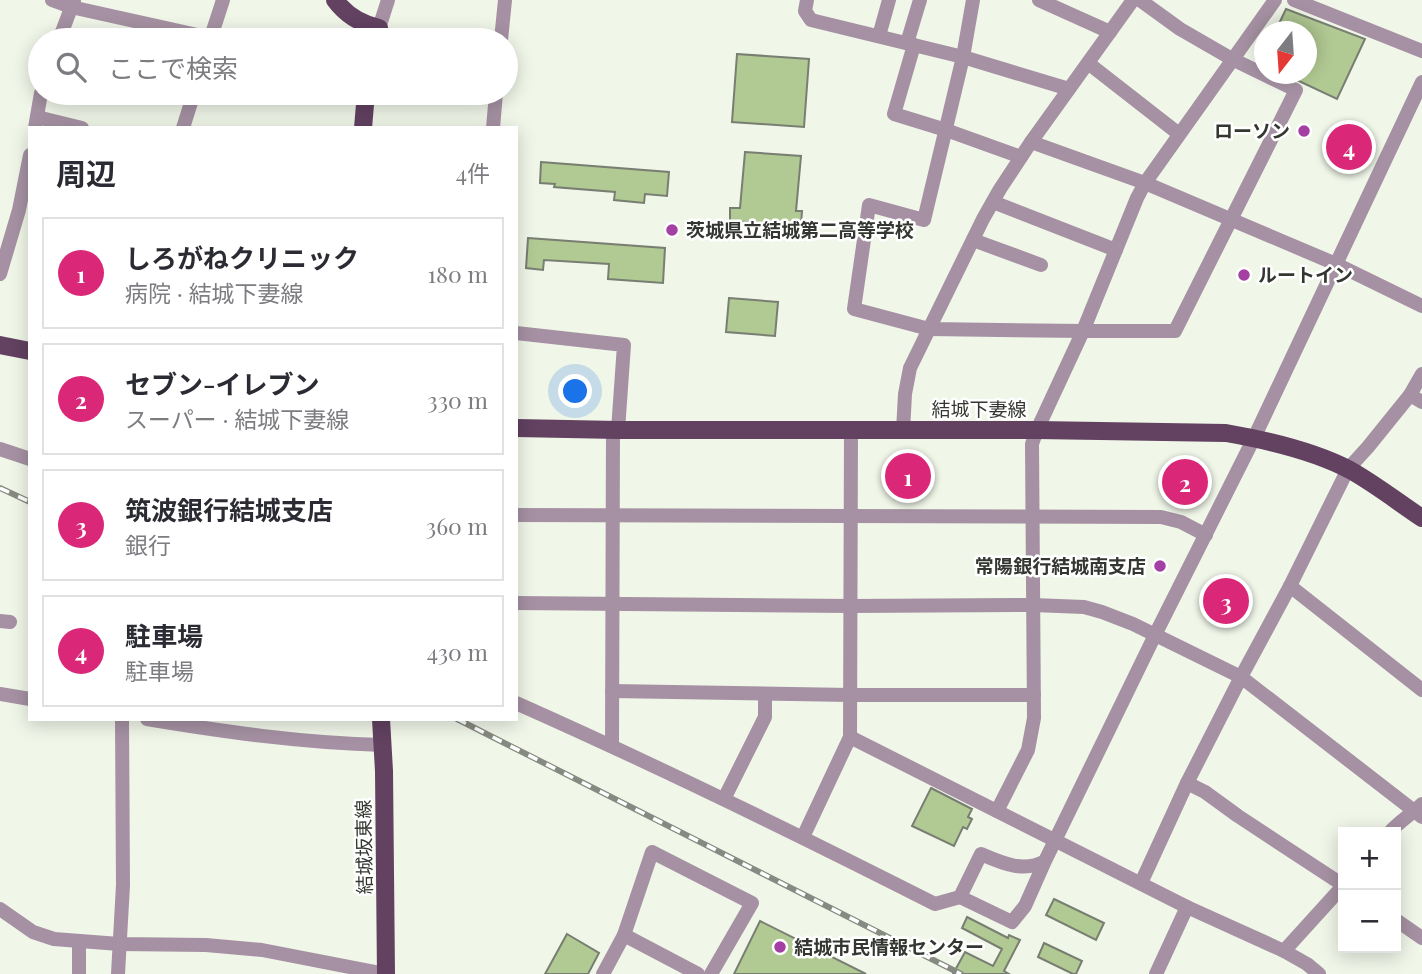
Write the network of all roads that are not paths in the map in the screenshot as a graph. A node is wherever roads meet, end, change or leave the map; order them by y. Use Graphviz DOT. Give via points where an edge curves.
graph roads {
  1 [pos="52,0"];
  2 [pos="223,0"];
  3 [pos="335,0"];
  4 [pos="388,0"];
  5 [pos="505,0"];
  6 [pos="807,0"];
  7 [pos="889,0"];
  8 [pos="919,0"];
  9 [pos="973,0"];
  10 [pos="1040,0"];
  11 [pos="1133,0"];
  12 [pos="1140,0"];
  13 [pos="1275,0"];
  14 [pos="1294,0"];
  15 [pos="73,3"];
  16 [pos="64,28"];
  17 [pos="169,28"];
  18 [pos="214,28"];
  19 [pos="371,28"];
  20 [pos="379,28"];
  21 [pos="502,28"];
  22 [pos="1110,32"];
  23 [pos="879,36"];
  24 [pos="911,44"];
  25 [pos="1422,51"];
  26 [pos="963,57"];
  27 [pos="1232,59"];
  28 [pos="1088,62"];
  29 [pos="1422,82"];
  30 [pos="1069,89"];
  31 [pos="190,105"];
  32 [pos="365,105"];
  33 [pos="495,105"];
  34 [pos="36,122"];
  35 [pos="67,126"];
  36 [pos="184,126"];
  37 [pos="363,126"];
  38 [pos="492,126"];
  39 [pos="946,130"];
  40 [pos="1179,134"];
  41 [pos="1031,142"];
  42 [pos="1021,157"];
  43 [pos="28,165"];
  44 [pos="1145,183"];
  45 [pos="993,202"];
  46 [pos="1230,220"];
  47 [pos="973,240"];
  48 [pos="1116,250"];
  49 [pos="1336,264"];
  50 [pos="1041,265"];
  51 [pos="0,274"];
  52 [pos="1422,306"];
  53 [pos="929,328"];
  54 [pos="1083,331"];
  55 [pos="518,333"];
  56 [pos="0,345"];
  57 [pos="28,351"];
  58 [pos="1422,374"];
  59 [pos="1416,399"];
  60 [pos="518,428"];
  61 [pos="615,430"];
  62 [pos="1037,430"];
  63 [pos="851,431"];
  64 [pos="903,431"];
  65 [pos="1254,438"];
  66 [pos="0,449"];
  67 [pos="28,458"];
  68 [pos="1348,469"];
  69 [pos="518,515"];
  70 [pos="612,516"];
  71 [pos="851,516"];
  72 [pos="1032,517"];
  73 [pos="1422,518"];
  74 [pos="1206,535"];
  75 [pos="1290,586"];
  76 [pos="518,603"];
  77 [pos="612,603"];
  78 [pos="1033,605"];
  79 [pos="850,606"];
  80 [pos="1155,635"];
  81 [pos="1241,677"];
  82 [pos="1420,683"];
  83 [pos="612,691"];
  84 [pos="0,694"];
  85 [pos="765,694"];
  86 [pos="850,695"];
  87 [pos="1034,695"];
  88 [pos="28,699"];
  89 [pos="518,704"];
  90 [pos="122,721"];
  91 [pos="159,721"];
  92 [pos="381,721"];
  93 [pos="850,737"];
  94 [pos="383,745"];
  95 [pos="612,746"];
  96 [pos="1187,783"];
  97 [pos="724,799"];
  98 [pos="997,811"];
  99 [pos="1420,811"];
  100 [pos="1395,827"];
  101 [pos="803,837"];
  102 [pos="1056,840"];
  103 [pos="1045,861"];
  104 [pos="1338,882"];
  105 [pos="1141,883"];
  106 [pos="1339,890"];
  107 [pos="960,897"];
  108 [pos="1187,907"];
  109 [pos="0,909"];
  110 [pos="1401,923"];
  111 [pos="624,935"];
  112 [pos="1422,938"];
  113 [pos="79,941"];
  114 [pos="118,944"];
  115 [pos="1284,951"];
  116 [pos="79,974"];
  117 [pos="118,974"];
  118 [pos="386,974"];
  119 [pos="603,974"];
  120 [pos="698,974"];
  121 [pos="711,974"];
  122 [pos="1156,974"];
  123 [pos="1319,974"];
  1 -- 15 [label="street"];
  2 -- 18 [label="street"];
  3 -- 19 [label="main road"];
  4 -- 20 [label="street"];
  5 -- 21 [label="street"];
  6 -- 23 [label="street" via="805,11 811,20"];
  7 -- 23 [label="street"];
  8 -- 24 [label="street"];
  9 -- 26 [label="street"];
  10 -- 22 [label="street"];
  11 -- 22 [label="street"];
  12 -- 27 [label="street"];
  13 -- 27 [label="street"];
  14 -- 25 [label="street"];
  15 -- 16 [label="street"];
  15 -- 17 [label="street"];
  22 -- 28 [label="street"];
  23 -- 24 [label="street"];
  24 -- 26 [label="street"];
  24 -- 39 [label="street" via="894,114"];
  26 -- 30 [label="street"];
  26 -- 39 [label="street"];
  27 -- 40 [label="street"];
  27 -- 46 [label="street" via="1296,90"];
  28 -- 30 [label="street"];
  28 -- 40 [label="street"];
  29 -- 49 [label="street"];
  30 -- 41 [label="street"];
  31 -- 36 [label="street"];
  32 -- 37 [label="main road"];
  33 -- 38 [label="street"];
  34 -- 35 [label="street"];
  39 -- 42 [label="street"];
  39 -- 53 [label="street" via="925,220 869,205 854,309"];
  40 -- 44 [label="street"];
  41 -- 42 [label="street"];
  41 -- 44 [label="street"];
  42 -- 45 [label="street"];
  43 -- 51 [label="street"];
  44 -- 46 [label="street"];
  44 -- 48 [label="street"];
  45 -- 47 [label="street"];
  45 -- 48 [label="street"];
  46 -- 49 [label="street"];
  46 -- 54 [label="street" via="1175,331"];
  47 -- 50 [label="street"];
  47 -- 53 [label="street"];
  48 -- 54 [label="street"];
  49 -- 52 [label="street"];
  49 -- 65 [label="street"];
  53 -- 54 [label="street"];
  53 -- 64 [label="street" via="910,368"];
  54 -- 62 [label="street"];
  55 -- 61 [label="street" via="624,345"];
  56 -- 57 [label="main road"];
  58 -- 59 [label="street"];
  59 -- 68 [label="street"];
  60 -- 61 [label="main road, 結城下妻線"];
  61 -- 63 [label="main road, 結城下妻線"];
  61 -- 70 [label="street"];
  62 -- 64 [label="main road, 結城下妻線"];
  62 -- 65 [label="main road, 結城下妻線" via="1213,432"];
  62 -- 72 [label="street" via="1032,444"];
  63 -- 64 [label="main road, 結城下妻線"];
  63 -- 71 [label="street"];
  65 -- 68 [label="main road, 結城下妻線"];
  65 -- 74 [label="street"];
  66 -- 67 [label="street"];
  68 -- 73 [label="main road, 結城下妻線"];
  68 -- 75 [label="street"];
  69 -- 70 [label="street"];
  70 -- 71 [label="street"];
  70 -- 77 [label="street"];
  71 -- 72 [label="street"];
  71 -- 79 [label="street"];
  72 -- 74 [label="street" via="1161,516"];
  72 -- 78 [label="street"];
  74 -- 80 [label="street"];
  75 -- 81 [label="street"];
  75 -- 82 [label="street"];
  76 -- 77 [label="street"];
  77 -- 79 [label="street"];
  77 -- 83 [label="street"];
  78 -- 79 [label="street"];
  78 -- 80 [label="street" via="1093,609"];
  78 -- 87 [label="street"];
  79 -- 86 [label="street"];
  80 -- 81 [label="street"];
  80 -- 102 [label="street"];
  81 -- 96 [label="street"];
  81 -- 99 [label="street"];
  83 -- 85 [label="street"];
  83 -- 95 [label="street"];
  84 -- 88 [label="street"];
  85 -- 86 [label="street"];
  85 -- 97 [label="street" via="765,717"];
  86 -- 87 [label="street"];
  86 -- 93 [label="street"];
  87 -- 98 [label="street" via="1028,750"];
  89 -- 95 [label="street"];
  90 -- 114 [label="street" via="123,885"];
  91 -- 94 [label="street" via="291,739"];
  92 -- 94 [label="main road, 結城坂東線"];
  93 -- 98 [label="street"];
  93 -- 101 [label="street"];
  94 -- 118 [label="main road, 結城坂東線"];
  95 -- 97 [label="street"];
  96 -- 104 [label="street"];
  96 -- 105 [label="street"];
  97 -- 101 [label="street"];
  98 -- 102 [label="street"];
  99 -- 100 [label="street"];
  101 -- 107 [label="street" via="935,904"];
  102 -- 103 [label="street"];
  102 -- 105 [label="street"];
  103 -- 107 [label="street" via="1022,867 981,855"];
  103 -- 107 [label="street" via="1026,906 1012,922"];
  105 -- 108 [label="street"];
  106 -- 115 [label="street"];
  108 -- 115 [label="street"];
  108 -- 122 [label="street"];
  109 -- 113 [label="street" via="33,932"];
  110 -- 112 [label="street"];
  111 -- 119 [label="street"];
  111 -- 120 [label="street"];
  111 -- 121 [label="street" via="652,852 752,903"];
  113 -- 114 [label="street"];
  113 -- 116 [label="street"];
  114 -- 117 [label="street"];
  114 -- 118 [label="street" via="206,944 262,950"];
  115 -- 123 [label="street"];
}
